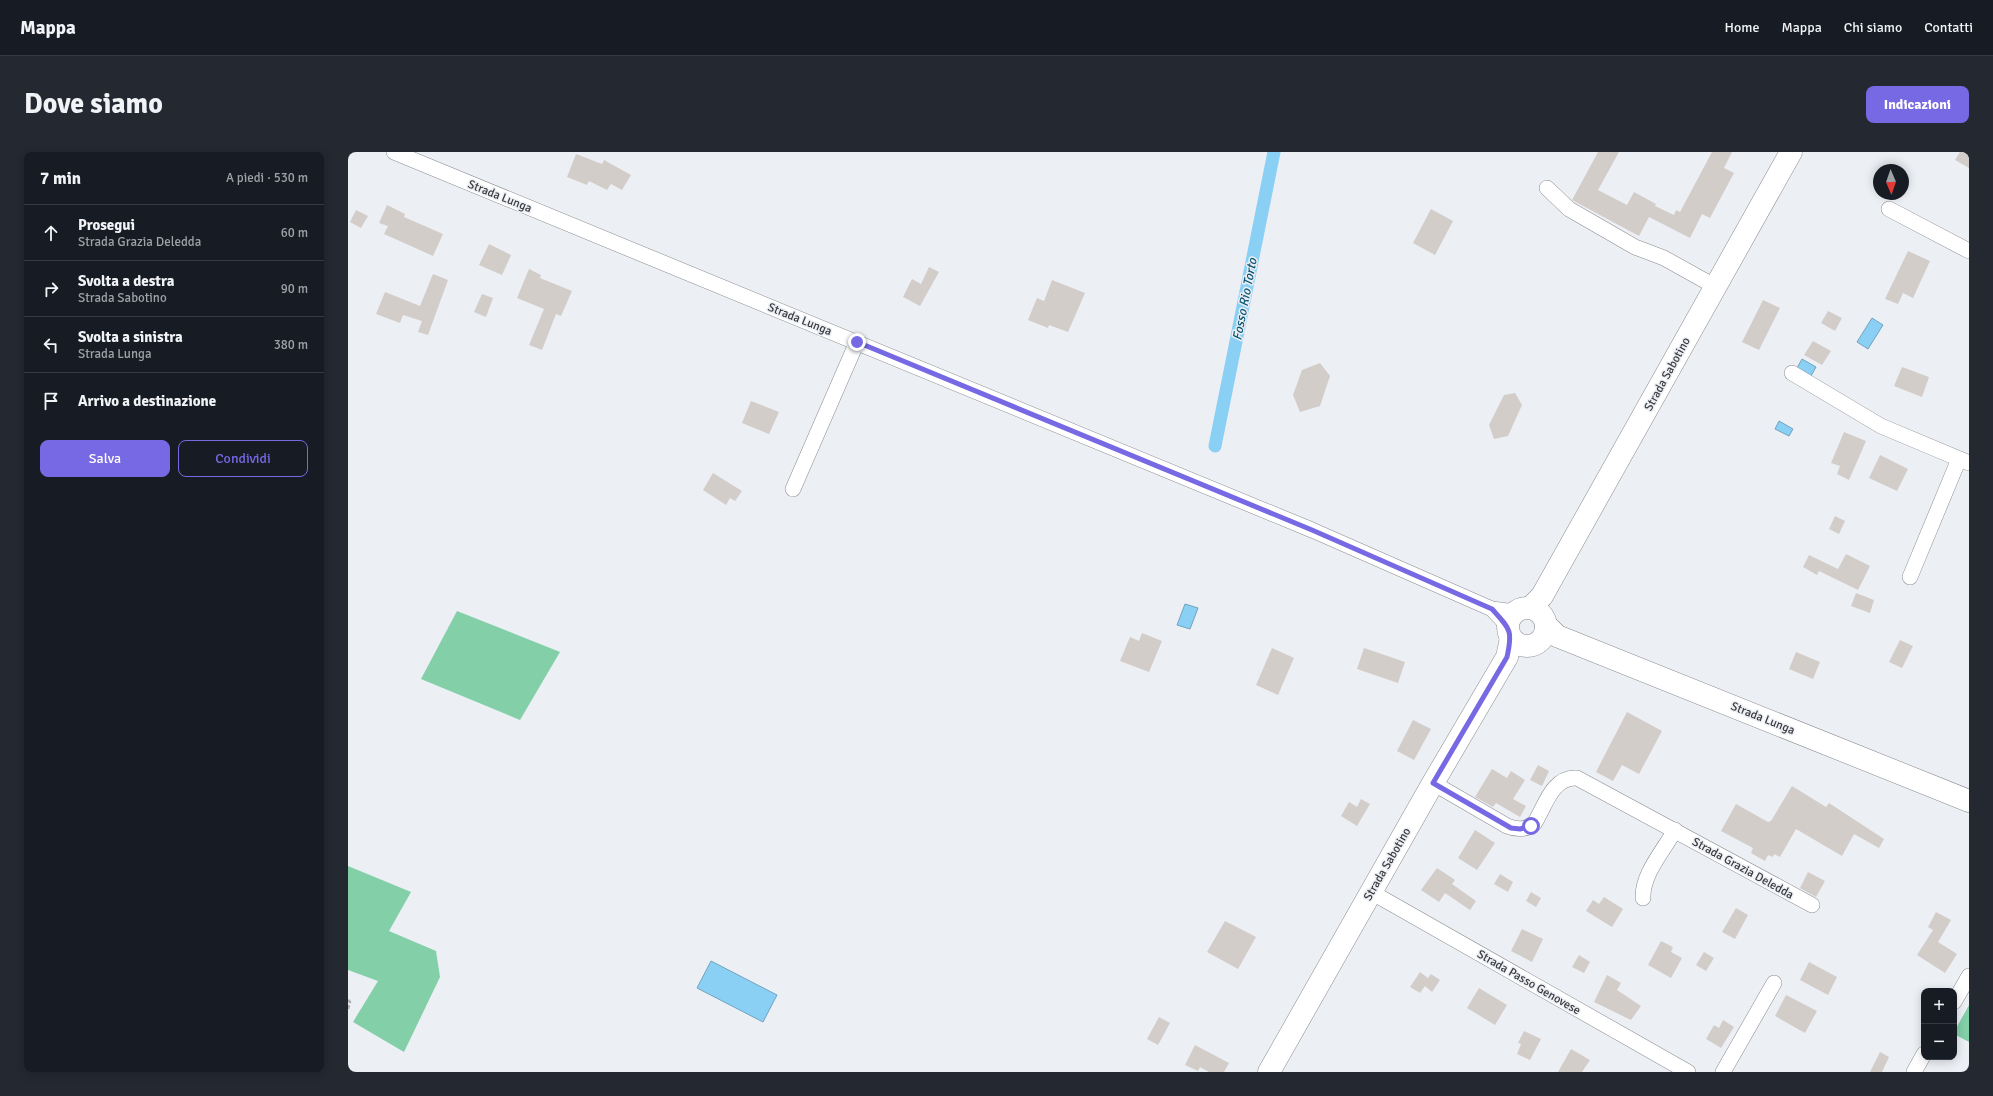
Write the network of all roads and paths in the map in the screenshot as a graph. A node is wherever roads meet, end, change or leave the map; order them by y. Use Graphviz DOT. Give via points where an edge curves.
graph roads {
  1 [pos="394,152"];
  2 [pos="1791,152"];
  3 [pos="1547,188"];
  4 [pos="1889,209"];
  5 [pos="1969,251"];
  6 [pos="1716,287"];
  7 [pos="857,342"];
  8 [pos="1792,373"];
  9 [pos="1964,461"];
  10 [pos="793,489"];
  11 [pos="1910,577"];
  12 [pos="1529,627"];
  13 [pos="1433,783"];
  14 [pos="1969,801"];
  15 [pos="1675,830"];
  16 [pos="1371,892"];
  17 [pos="1643,898"];
  18 [pos="1812,905"];
  19 [pos="1969,976"];
  20 [pos="1774,983"];
  21 [pos="1957,997"];
  22 [pos="348,1000"];
  23 [pos="348,1009"];
  24 [pos="1921,1059"];
  25 [pos="1269,1072"];
  26 [pos="1688,1072"];
  27 [pos="1723,1072"];
  28 [pos="1914,1072"];
  1 -- 7 [label="street, Strada Lunga"];
  2 -- 6 [label="street, Strada Sabotino"];
  3 -- 6 [label="street" via="1569,209"];
  4 -- 5 [label="street"];
  6 -- 12 [label="street, Strada Sabotino"];
  7 -- 10 [label="street"];
  7 -- 12 [label="street, Strada Lunga" via="1304,527"];
  8 -- 9 [label="street" via="1881,426"];
  9 -- 11 [label="street"];
  12 -- 13 [label="street, Strada Sabotino"];
  12 -- 14 [label="street, Strada Lunga"];
  13 -- 15 [label="street, Strada Grazia Deledda" via="1507,826 1520,829 1534,824 1558,783 1565,779 1577,778"];
  13 -- 16 [label="street, Strada Sabotino"];
  15 -- 17 [label="street" via="1647,878"];
  15 -- 18 [label="street, Strada Grazia Deledda"];
  16 -- 25 [label="street, Strada Sabotino"];
  16 -- 26 [label="street, Strada Passo Genovese"];
  19 -- 21 [label="street"];
  20 -- 27 [label="street"];
  22 -- 23 [label="path"];
  24 -- 28 [label="street"];
}
